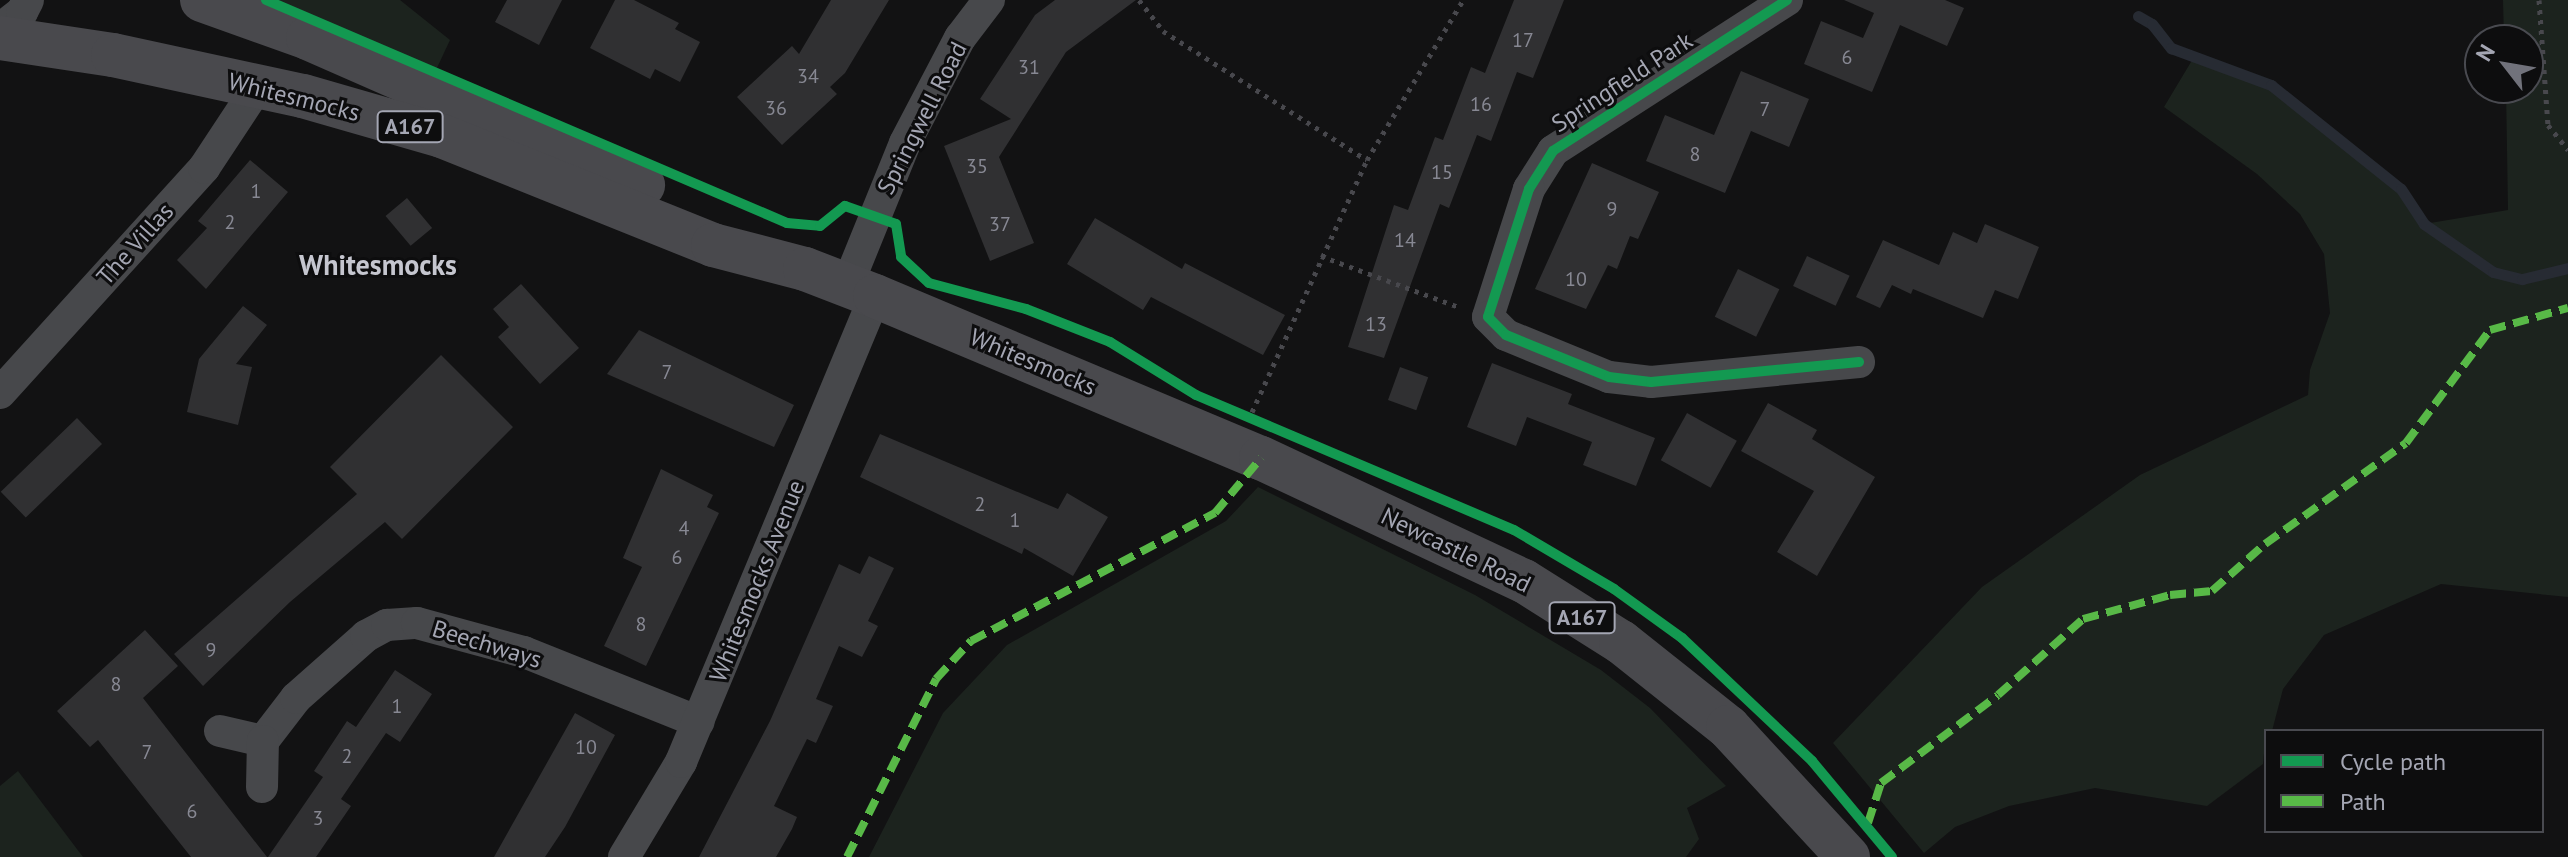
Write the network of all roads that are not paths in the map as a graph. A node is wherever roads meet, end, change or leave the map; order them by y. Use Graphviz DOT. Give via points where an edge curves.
graph roads {
  1 [pos="28,0"];
  2 [pos="202,0"];
  3 [pos="989,0"];
  4 [pos="1787,0"];
  5 [pos="0,29"];
  6 [pos="0,38"];
  7 [pos="258,86"];
  8 [pos="805,269"];
  9 [pos="861,291"];
  10 [pos="1859,362"];
  11 [pos="0,393"];
  12 [pos="1250,431"];
  13 [pos="699,722"];
  14 [pos="220,731"];
  15 [pos="263,741"];
  16 [pos="262,787"];
  17 [pos="624,857"];
  18 [pos="1848,857"];
  1 -- 5 [label="street" via="22,12"];
  2 -- 8 [label="highway, Whitesmocks / A167" via="308,38 714,215"];
  3 -- 9 [label="street, Springwell Road" via="960,38 905,143"];
  4 -- 10 [label="street, Springfield Park" via="1553,151 1529,189 1488,317 1506,335 1609,377 1651,382"];
  6 -- 7 [label="highway, Whitesmocks / A167"];
  7 -- 8 [label="highway, Whitesmocks / A167" via="442,136 713,245"];
  7 -- 11 [label="street, The Villas" via="204,168"];
  8 -- 9 [label="highway, Whitesmocks / A167"];
  9 -- 12 [label="highway, Whitesmocks / A167"];
  9 -- 13 [label="street, Whitesmocks Avenue"];
  12 -- 18 [label="highway, Newcastle Road / A167" via="1524,581 1621,642 1728,727"];
  13 -- 15 [label="street, Beechways" via="524,652 417,623 387,625 366,636 296,698"];
  13 -- 17 [label="street, Whitesmocks Avenue"];
  14 -- 15 [label="street"];
  15 -- 16 [label="street"];
}
